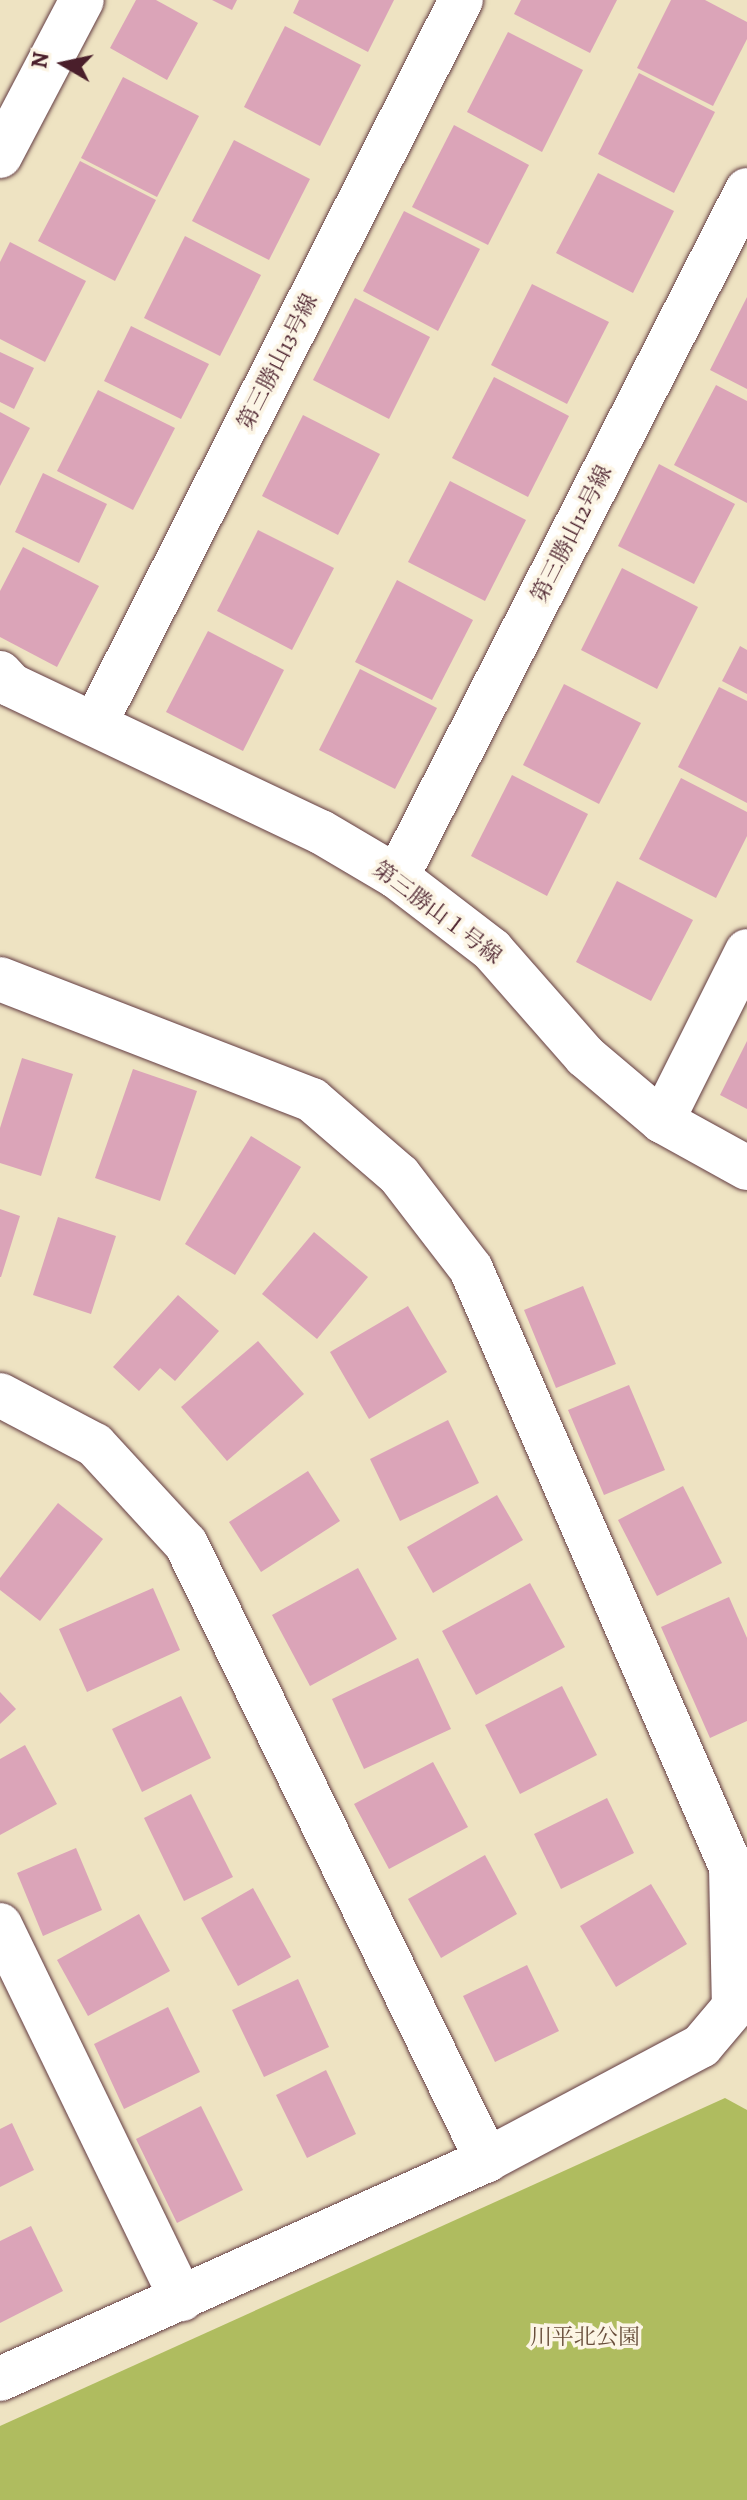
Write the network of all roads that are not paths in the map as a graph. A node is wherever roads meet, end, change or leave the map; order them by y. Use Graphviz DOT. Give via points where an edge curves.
graph roads {
  1 [pos="82,0"];
  2 [pos="461,0"];
  3 [pos="0,156"];
  4 [pos="747,190"];
  5 [pos="0,673"];
  6 [pos="95,724"];
  7 [pos="397,877"];
  8 [pos="747,951"];
  9 [pos="0,979"];
  10 [pos="662,1121"];
  11 [pos="747,1168"];
  12 [pos="0,1395"];
  13 [pos="0,1925"];
  14 [pos="487,2160"];
  15 [pos="182,2299"];
  16 [pos="0,2379"];
  1 -- 3 [label="street"];
  2 -- 6 [label="street, 第三勝山13号線"];
  4 -- 7 [label="street, 第三勝山12号線"];
  5 -- 6 [label="street, 第三勝山１号線" via="11,685"];
  6 -- 7 [label="street, 第三勝山１号線" via="321,832"];
  7 -- 10 [label="street, 第三勝山１号線" via="492,950 585,1056"];
  8 -- 10 [label="street"];
  9 -- 14 [label="street" via="312,1100 399,1175 471,1269 731,1867 734,2007 701,2046"];
  10 -- 11 [label="street, 第三勝山１号線"];
  12 -- 14 [label="street" via="95,1445 186,1544"];
  13 -- 15 [label="street"];
  14 -- 15 [label="street"];
  15 -- 16 [label="street"];
}
